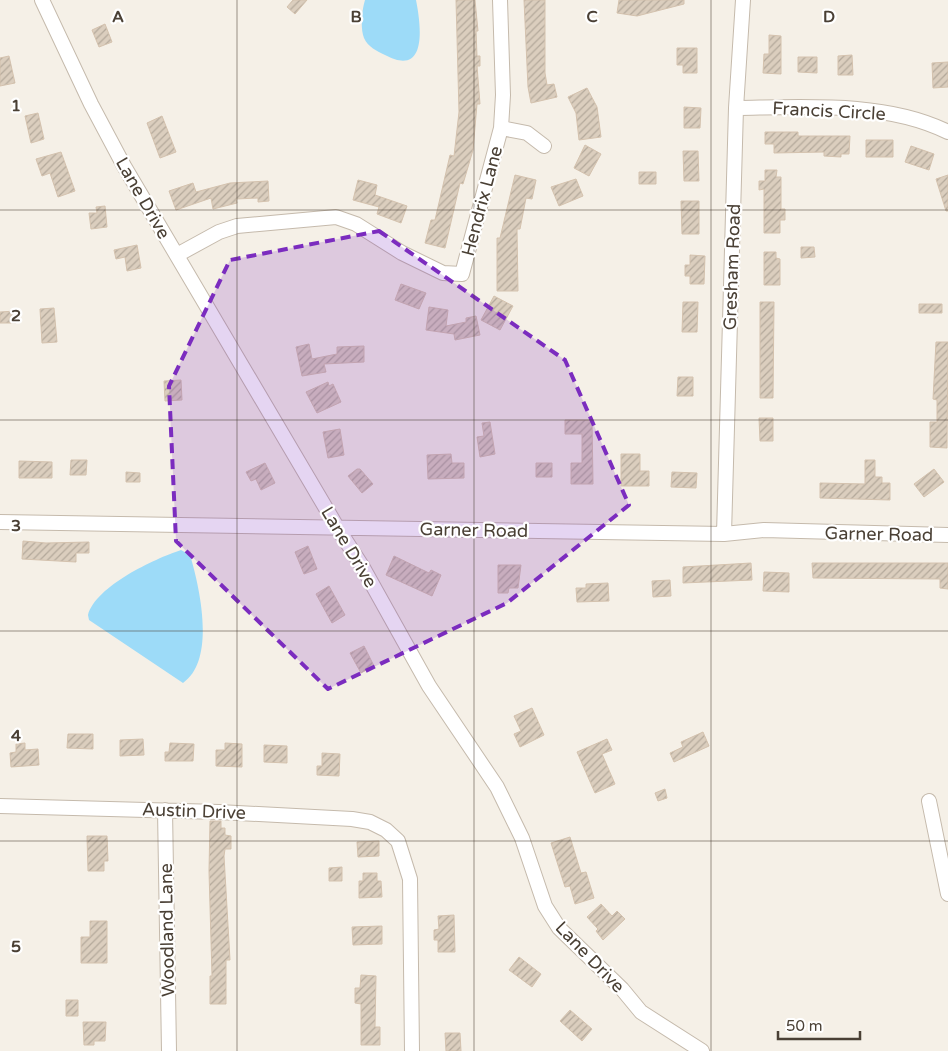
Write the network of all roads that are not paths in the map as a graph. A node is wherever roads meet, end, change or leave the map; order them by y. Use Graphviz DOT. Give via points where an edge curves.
graph roads {
  1 [pos="42,0"];
  2 [pos="500,0"];
  3 [pos="743,0"];
  4 [pos="736,108"];
  5 [pos="501,128"];
  6 [pos="948,132"];
  7 [pos="544,146"];
  8 [pos="177,255"];
  9 [pos="0,522"];
  10 [pos="336,527"];
  11 [pos="724,534"];
  12 [pos="948,535"];
  13 [pos="929,801"];
  14 [pos="0,806"];
  15 [pos="165,810"];
  16 [pos="948,894"];
  17 [pos="169,1051"];
  18 [pos="412,1051"];
  19 [pos="702,1051"];
  1 -- 8 [label="street, Lane Drive" via="124,166"];
  2 -- 5 [label="street, Hendrix Lane"];
  3 -- 4 [label="street, Gresham Road"];
  4 -- 6 [label="street, Francis Circle" via="869,110 910,117"];
  4 -- 11 [label="street, Gresham Road"];
  5 -- 7 [label="street" via="526,133"];
  5 -- 8 [label="street, Hendrix Lane" via="462,274 443,274 356,224 336,217 237,226"];
  8 -- 10 [label="street, Lane Drive"];
  9 -- 10 [label="street, Garner Road"];
  10 -- 11 [label="street, Garner Road"];
  10 -- 19 [label="street, Lane Drive" via="362,566 429,686 497,787 522,838 545,906 559,928 641,1012"];
  11 -- 12 [label="street, Garner Road" via="764,530"];
  13 -- 16 [label="street"];
  14 -- 15 [label="street, Austin Drive"];
  15 -- 17 [label="street, Woodland Lane"];
  15 -- 18 [label="street, Austin Drive" via="352,819 370,822 398,841 410,879"];
}
